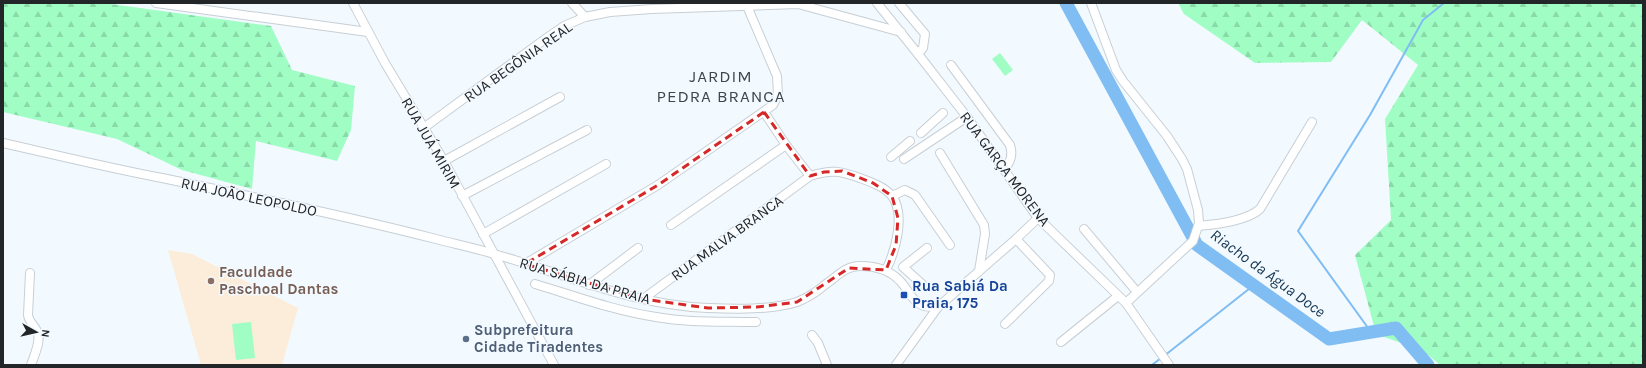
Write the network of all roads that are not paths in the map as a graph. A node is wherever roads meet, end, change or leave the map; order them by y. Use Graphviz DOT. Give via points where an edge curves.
graph roads {
  1 [pos="156,3"];
  2 [pos="353,3"];
  3 [pos="572,3"];
  4 [pos="797,3"];
  5 [pos="877,3"];
  6 [pos="899,3"];
  7 [pos="1091,3"];
  8 [pos="745,4"];
  9 [pos="585,17"];
  10 [pos="368,32"];
  11 [pos="901,32"];
  12 [pos="918,54"];
  13 [pos="951,65"];
  14 [pos="560,97"];
  15 [pos="764,112"];
  16 [pos="943,113"];
  17 [pos="966,117"];
  18 [pos="1312,122"];
  19 [pos="929,126"];
  20 [pos="425,127"];
  21 [pos="587,130"];
  22 [pos="921,133"];
  23 [pos="938,136"];
  24 [pos="3,143"];
  25 [pos="786,146"];
  26 [pos="940,153"];
  27 [pos="912,154"];
  28 [pos="891,157"];
  29 [pos="904,159"];
  30 [pos="444,161"];
  31 [pos="606,164"];
  32 [pos="1004,170"];
  33 [pos="810,176"];
  34 [pos="462,196"];
  35 [pos="892,196"];
  36 [pos="1038,218"];
  37 [pos="671,225"];
  38 [pos="1199,226"];
  39 [pos="1084,230"];
  40 [pos="483,234"];
  41 [pos="1016,239"];
  42 [pos="950,245"];
  43 [pos="638,248"];
  44 [pos="927,248"];
  45 [pos="494,254"];
  46 [pos="893,257"];
  47 [pos="525,264"];
  48 [pos="903,267"];
  49 [pos="886,270"];
  50 [pos="979,271"];
  51 [pos="30,273"];
  52 [pos="535,284"];
  53 [pos="922,284"];
  54 [pos="589,285"];
  55 [pos="1137,292"];
  56 [pos="1118,296"];
  57 [pos="643,300"];
  58 [pos="658,302"];
  59 [pos="1126,303"];
  60 [pos="938,307"];
  61 [pos="656,317"];
  62 [pos="756,322"];
  63 [pos="1005,324"];
  64 [pos="812,335"];
  65 [pos="1061,342"];
  66 [pos="31,365"];
  67 [pos="554,365"];
  68 [pos="827,365"];
  69 [pos="896,365"];
  70 [pos="1169,365"];
  1 -- 10 [label="street"];
  2 -- 10 [label="street, RUA JUÁ MIRIM"];
  3 -- 9 [label="street"];
  4 -- 8 [label="street, RUA BEGÔNIA REAL"];
  4 -- 11 [label="street, RUA BEGÔNIA REAL"];
  5 -- 11 [label="street, RUA GARÇA MORENA"];
  6 -- 12 [label="street" via="925,34 923,48"];
  7 -- 38 [label="street" via="1116,70 1167,136 1187,169 1198,210"];
  8 -- 9 [label="street, RUA BEGÔNIA REAL" via="610,12"];
  8 -- 15 [label="street" via="777,76 778,95"];
  9 -- 20 [label="street, RUA BEGÔNIA REAL" via="564,26 548,37"];
  10 -- 20 [label="street, RUA JUÁ MIRIM"];
  11 -- 12 [label="street, RUA GARÇA MORENA"];
  12 -- 17 [label="street, RUA GARÇA MORENA"];
  13 -- 32 [label="street" via="1010,145 1012,157"];
  14 -- 30 [label="street"];
  15 -- 25 [label="street"];
  15 -- 47 [label="street" via="658,185"];
  16 -- 19 [label="street"];
  17 -- 23 [label="street"];
  17 -- 32 [label="street, RUA GARÇA MORENA"];
  18 -- 38 [label="street" via="1255,213"];
  19 -- 22 [label="street"];
  19 -- 23 [label="street"];
  20 -- 30 [label="street, RUA JUÁ MIRIM"];
  21 -- 34 [label="street"];
  23 -- 27 [label="street"];
  24 -- 45 [label="street, RUA JOÃO LEOPOLDO" via="267,199"];
  25 -- 33 [label="street"];
  25 -- 37 [label="street"];
  26 -- 50 [label="street" via="984,225"];
  27 -- 28 [label="street" via="907,143"];
  27 -- 29 [label="street"];
  30 -- 34 [label="street, RUA JUÁ MIRIM"];
  31 -- 40 [label="street"];
  32 -- 36 [label="street, RUA GARÇA MORENA"];
  33 -- 35 [label="street" via="842,171 873,183"];
  33 -- 57 [label="street, RUA MALVA BRANCA"];
  34 -- 40 [label="street, RUA JUÁ MIRIM"];
  35 -- 42 [label="street" via="905,190 916,195"];
  35 -- 46 [label="street" via="898,218"];
  36 -- 41 [label="street"];
  36 -- 56 [label="street, RUA GARÇA MORENA"];
  38 -- 55 [label="street" via="1192,241"];
  39 -- 55 [label="street"];
  40 -- 45 [label="street, RUA JUÁ MIRIM"];
  41 -- 50 [label="street"];
  41 -- 63 [label="street" via="1050,278"];
  43 -- 54 [label="street"];
  44 -- 48 [label="street"];
  45 -- 47 [label="street, RUA SÁBIA DA PRAIA"];
  45 -- 67 [label="street, RUA JUÁ MIRIM"];
  46 -- 48 [label="street"];
  46 -- 49 [label="street"];
  47 -- 54 [label="street, RUA SÁBIA DA PRAIA"];
  48 -- 53 [label="street"];
  49 -- 58 [label="street, RUA SÁBIA DA PRAIA" via="861,266 849,268 797,302 772,306 708,308"];
  49 -- 60 [label="street" via="900,281 920,304"];
  50 -- 60 [label="street"];
  51 -- 66 [label="street" via="28,315 39,337"];
  52 -- 61 [label="street"];
  54 -- 57 [label="street, RUA SÁBIA DA PRAIA"];
  55 -- 59 [label="street"];
  56 -- 59 [label="street, RUA GARÇA MORENA"];
  56 -- 65 [label="street"];
  57 -- 58 [label="street, RUA SÁBIA DA PRAIA"];
  58 -- 61 [label="street"];
  59 -- 70 [label="street, RUA GARÇA MORENA"];
  60 -- 69 [label="street"];
  61 -- 62 [label="street"];
  64 -- 68 [label="street"];
}
